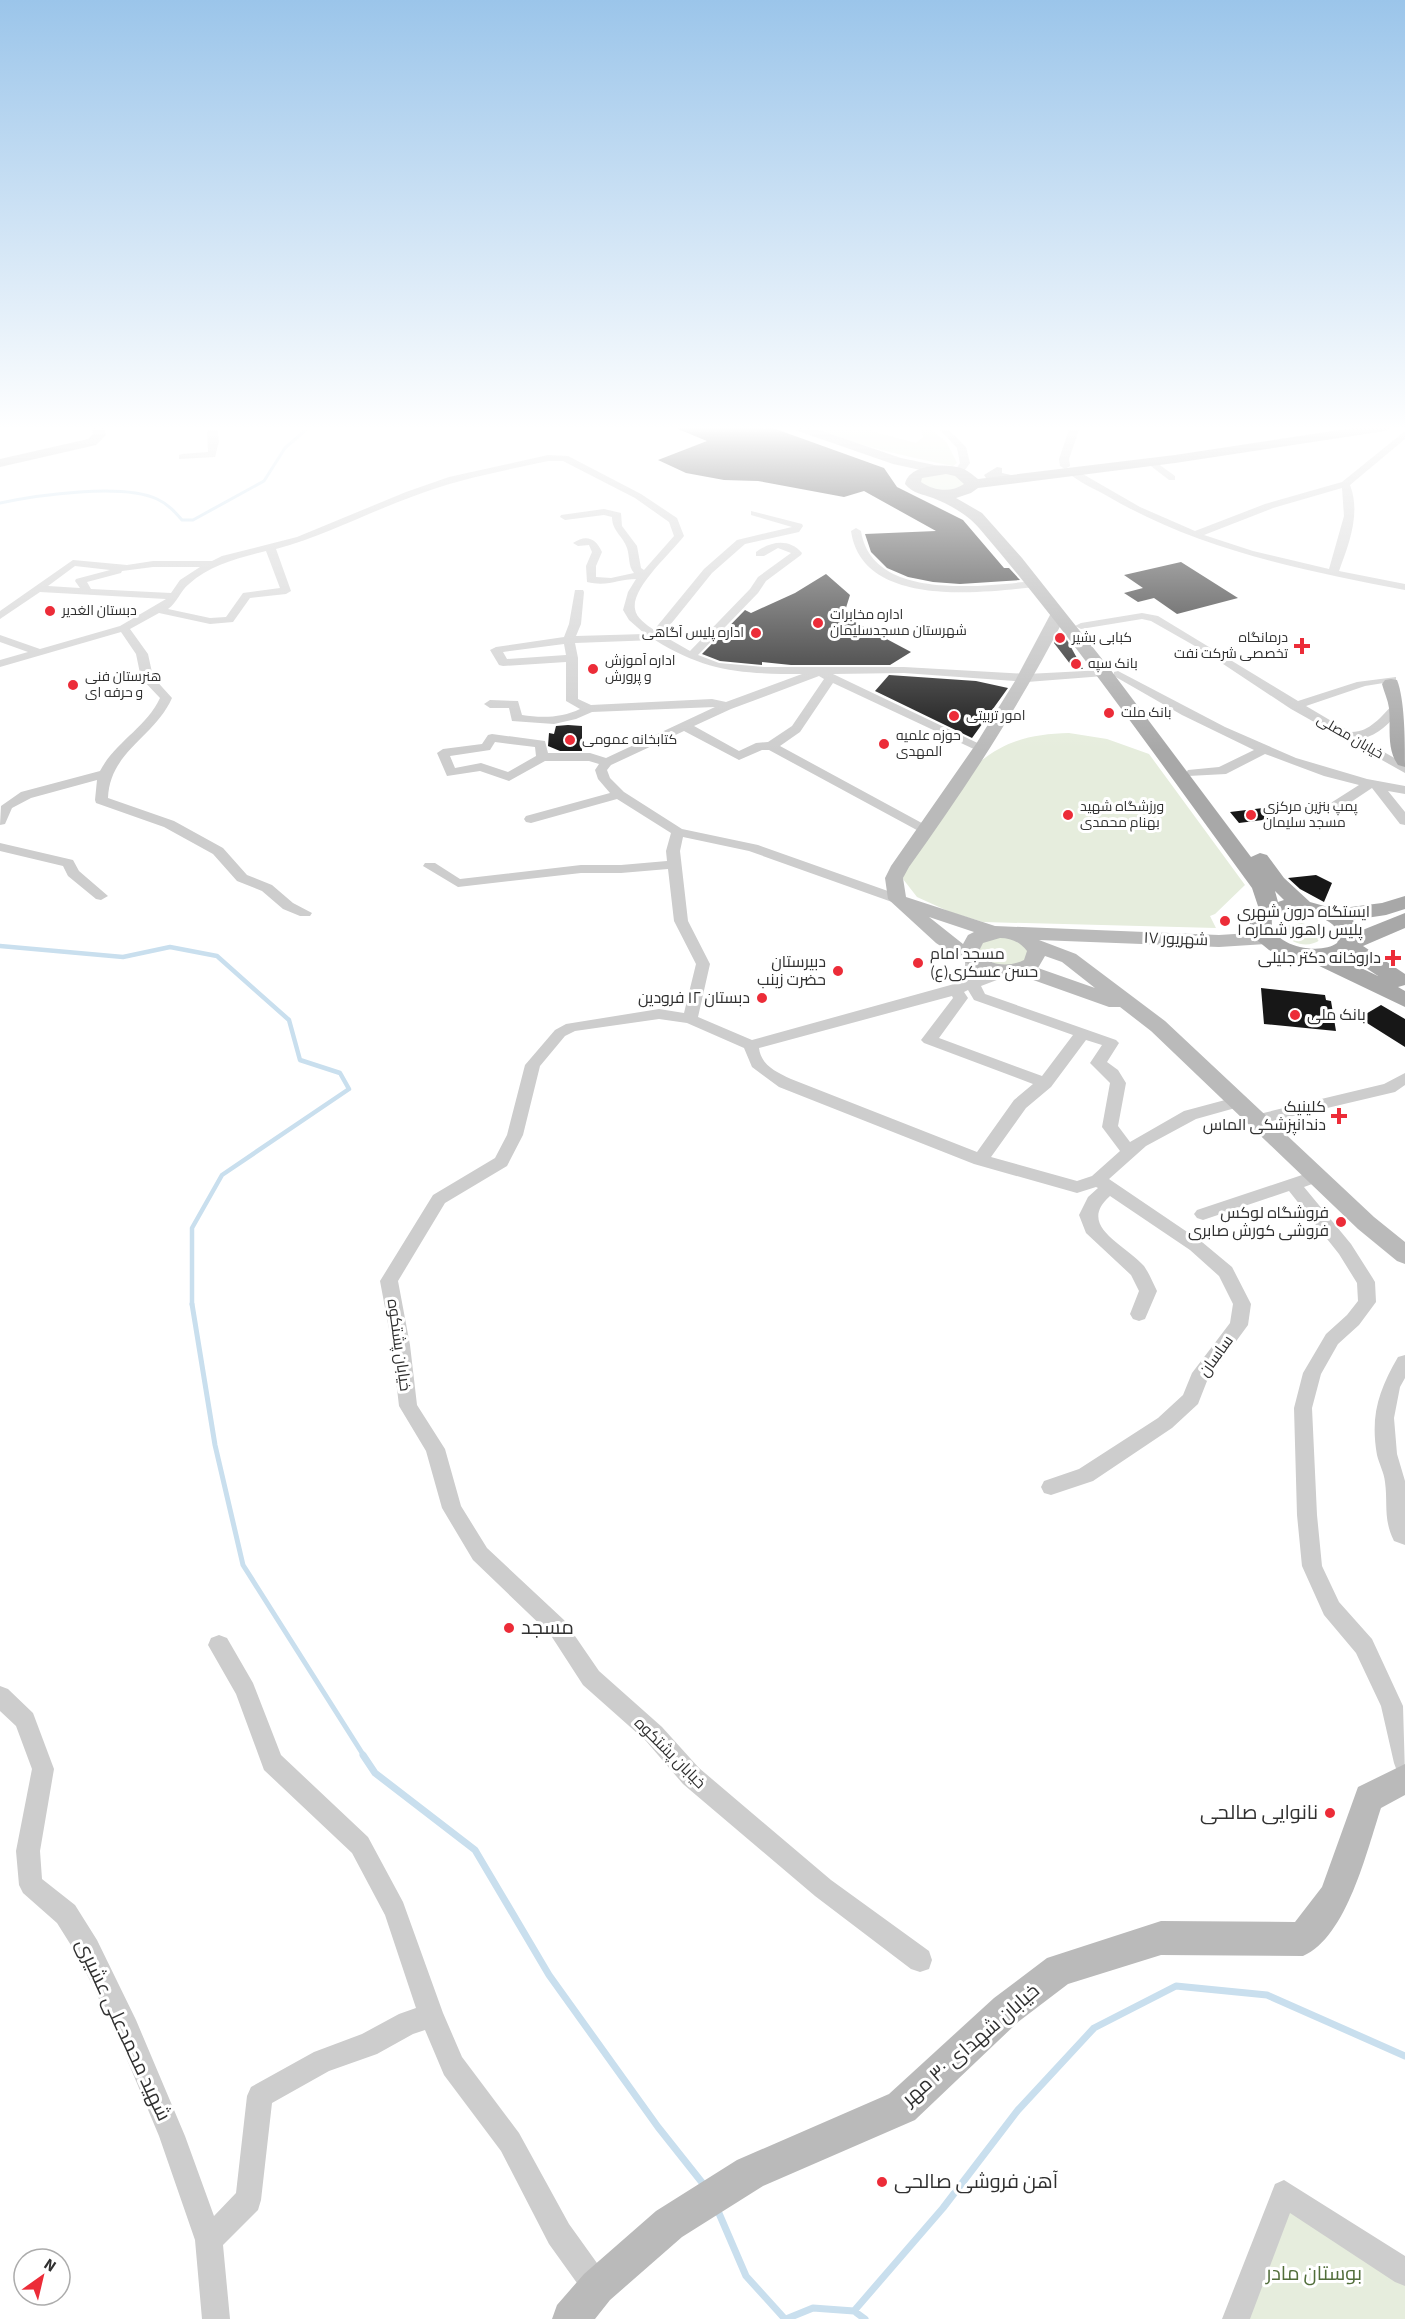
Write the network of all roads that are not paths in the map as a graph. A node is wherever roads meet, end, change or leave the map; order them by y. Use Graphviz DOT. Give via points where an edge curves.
graph roads {
  1 [pos="310,535"];
  2 [pos="624,535"];
  3 [pos="679,535"];
  4 [pos="772,535"];
  5 [pos="857,535"];
  6 [pos="993,535"];
  7 [pos="1008,535"];
  8 [pos="1194,535"];
  9 [pos="1345,535"];
  10 [pos="578,543"];
  11 [pos="270,547"];
  12 [pos="760,554"];
  13 [pos="214,564"];
  14 [pos="127,568"];
  15 [pos="1333,573"];
  16 [pos="645,576"];
  17 [pos="1034,584"];
  18 [pos="1405,587"];
  19 [pos="38,589"];
  20 [pos="579,592"];
  21 [pos="89,593"];
  22 [pos="173,596"];
  23 [pos="158,610"];
  24 [pos="1058,615"];
  25 [pos="0,616"];
  26 [pos="1081,626"];
  27 [pos="124,628"];
  28 [pos="654,637"];
  29 [pos="0,638"];
  30 [pos="569,640"];
  31 [pos="40,653"];
  32 [pos="691,656"];
  33 [pos="572,658"];
  34 [pos="0,664"];
  35 [pos="1111,674"];
  36 [pos="825,675"];
  37 [pos="1027,678"];
  38 [pos="1400,684"];
  39 [pos="490,704"];
  40 [pos="726,706"];
  41 [pos="1295,706"];
  42 [pos="589,709"];
  43 [pos="685,726"];
  44 [pos="1347,736"];
  45 [pos="771,746"];
  46 [pos="982,748"];
  47 [pos="1263,750"];
  48 [pos="542,757"];
  49 [pos="1405,761"];
  50 [pos="608,762"];
  51 [pos="1405,769"];
  52 [pos="1192,773"];
  53 [pos="103,774"];
  54 [pos="1373,786"];
  55 [pos="1405,790"];
  56 [pos="619,795"];
  57 [pos="1331,809"];
  58 [pos="531,819"];
  59 [pos="0,821"];
  60 [pos="1405,821"];
  61 [pos="926,831"];
  62 [pos="678,832"];
  63 [pos="0,847"];
  64 [pos="675,864"];
  65 [pos="429,866"];
  66 [pos="101,896"];
  67 [pos="897,899"];
  68 [pos="1405,902"];
  69 [pos="1302,905"];
  70 [pos="1270,910"];
  71 [pos="305,913"];
  72 [pos="1334,916"];
  73 [pos="1405,920"];
  74 [pos="1001,932"];
  75 [pos="1122,937"];
  76 [pos="1266,938"];
  77 [pos="1095,943"];
  78 [pos="1347,945"];
  79 [pos="1056,954"];
  80 [pos="972,957"];
  81 [pos="1319,957"];
  82 [pos="1076,962"];
  83 [pos="1024,963"];
  84 [pos="972,984"];
  85 [pos="1405,984"];
  86 [pos="955,990"];
  87 [pos="1405,1000"];
  88 [pos="1132,1007"];
  89 [pos="690,1019"];
  90 [pos="1082,1034"];
  91 [pos="751,1045"];
  92 [pos="1405,1078"];
  93 [pos="1045,1083"];
  94 [pos="1240,1101"];
  95 [pos="1259,1119"];
  96 [pos="1129,1152"];
  97 [pos="980,1160"];
  98 [pos="1317,1176"];
  99 [pos="1103,1184"];
  100 [pos="1293,1184"];
  101 [pos="1203,1214"];
  102 [pos="1405,1255"];
  103 [pos="1139,1314"];
  104 [pos="1405,1362"];
  105 [pos="1051,1488"];
  106 [pos="1405,1536"];
  107 [pos="219,1645"];
  108 [pos="0,1696"];
  109 [pos="1405,1763"];
  110 [pos="1405,1779"];
  111 [pos="920,1960"];
  112 [pos="431,2016"];
  113 [pos="209,2240"];
  114 [pos="1405,2272"];
  115 [pos="597,2287"];
  116 [pos="216,2319"];
  117 [pos="571,2319"];
  118 [pos="1236,2319"];
  1 -- 11 [label="street"];
  2 -- 16 [label="street" via="632,546 636,568"];
  3 -- 16 [label="street"];
  4 -- 28 [label="street" via="741,542 724,555"];
  5 -- 17 [label="street" via="862,553 898,580 968,591"];
  6 -- 17 [label="main road"];
  7 -- 26 [label="main road"];
  8 -- 15 [label="street" via="1258,556"];
  9 -- 15 [label="street"];
  10 -- 16 [label="street" via="593,543 597,552 591,580"];
  11 -- 13 [label="street"];
  11 -- 23 [label="street" via="286,591 247,595 229,620 210,621"];
  12 -- 32 [label="street" via="770,546 781,545 797,553 762,579"];
  13 -- 14 [label="street"];
  13 -- 22 [label="street" via="184,582"];
  14 -- 19 [label="street" via="73,563"];
  14 -- 21 [label="street" via="80,581"];
  15 -- 18 [label="street"];
  16 -- 28 [label="street" via="628,608 632,620"];
  17 -- 24 [label="main road"];
  19 -- 21 [label="street"];
  19 -- 25 [label="street"];
  20 -- 30 [label="street" via="576,624"];
  21 -- 22 [label="street"];
  22 -- 23 [label="street"];
  23 -- 27 [label="street"];
  24 -- 35 [label="main road"];
  24 -- 37 [label="main road"];
  26 -- 35 [label="main road"];
  26 -- 41 [label="street, خیابان مصلی" via="1142,616 1154,618"];
  27 -- 31 [label="street"];
  27 -- 53 [label="street" via="142,654 147,678 166,698 163,711 130,741"];
  28 -- 30 [label="street"];
  28 -- 32 [label="street"];
  29 -- 31 [label="street"];
  30 -- 33 [label="street"];
  30 -- 33 [label="street" via="496,650 503,663"];
  31 -- 34 [label="street"];
  32 -- 36 [label="street" via="716,666"];
  33 -- 42 [label="street" via="572,701"];
  35 -- 37 [label="street"];
  35 -- 47 [label="street"];
  35 -- 52 [label="main road"];
  35 -- 70 [label="main road" via="1263,888"];
  36 -- 37 [label="street" via="906,670"];
  36 -- 40 [label="street"];
  36 -- 45 [label="street" via="796,729"];
  36 -- 46 [label="street"];
  37 -- 46 [label="main road"];
  38 -- 41 [label="street" via="1364,683"];
  38 -- 44 [label="street" via="1375,730 1365,736"];
  38 -- 49 [label="main road" via="1398,737"];
  39 -- 42 [label="street" via="514,704 516,718 535,721 578,717"];
  40 -- 42 [label="street" via="712,703"];
  40 -- 43 [label="street"];
  41 -- 44 [label="street, خیابان مصلی"];
  43 -- 45 [label="street" via="740,756 760,746"];
  43 -- 50 [label="street"];
  44 -- 51 [label="street, خیابان مصلی"];
  45 -- 61 [label="street"];
  46 -- 61 [label="main road"];
  47 -- 52 [label="street" via="1222,771"];
  47 -- 54 [label="street"];
  48 -- 48 [label="street" via="541,744 492,738 486,747 443,753 451,773 482,767 509,777"];
  48 -- 50 [label="street" via="590,757"];
  50 -- 56 [label="street" via="601,770"];
  52 -- 69 [label="main road" via="1277,882"];
  53 -- 59 [label="street" via="26,795 7,806"];
  53 -- 71 [label="street" via="101,800 169,824 218,851 242,878 267,888 288,906"];
  54 -- 55 [label="street"];
  54 -- 57 [label="street"];
  54 -- 60 [label="street"];
  56 -- 58 [label="street"];
  56 -- 62 [label="street"];
  61 -- 67 [label="main road" via="894,878"];
  62 -- 64 [label="street" via="673,851"];
  62 -- 67 [label="street" via="753,848"];
  63 -- 66 [label="street" via="68,863 73,873"];
  64 -- 65 [label="street" via="581,869 458,883"];
  64 -- 89 [label="street" via="681,921 703,964"];
  67 -- 74 [label="main road"];
  67 -- 80 [label="main road"];
  68 -- 72 [label="main road" via="1386,909"];
  69 -- 70 [label="main road"];
  69 -- 72 [label="main road"];
  70 -- 76 [label="main road" via="1260,922"];
  72 -- 78 [label="main road" via="1348,930"];
  73 -- 78 [label="main road"];
  74 -- 75 [label="main road"];
  74 -- 80 [label="main road" via="982,934 970,944"];
  74 -- 83 [label="main road" via="1028,940"];
  75 -- 76 [label="main road, ۱۷ شهریور" via="1219,941"];
  75 -- 77 [label="main road"];
  76 -- 81 [label="main road" via="1289,952"];
  77 -- 79 [label="main road"];
  77 -- 82 [label="main road"];
  78 -- 81 [label="main road"];
  78 -- 85 [label="main road"];
  79 -- 82 [label="main road"];
  79 -- 83 [label="main road"];
  80 -- 83 [label="main road" via="985,968"];
  80 -- 84 [label="street"];
  81 -- 87 [label="main road"];
  82 -- 88 [label="main road"];
  83 -- 84 [label="street"];
  83 -- 88 [label="main road"];
  84 -- 86 [label="street"];
  84 -- 90 [label="street" via="979,997"];
  86 -- 91 [label="street"];
  86 -- 93 [label="street" via="961,998 929,1040"];
  88 -- 94 [label="main road"];
  89 -- 91 [label="street, خیابان پشتکوه"];
  89 -- 111 [label="street, خیابان پشتکوه" via="659,1014 571,1027 560,1033 533,1065 515,1135 501,1162 439,1199 389,1281 408,1406 435,1449 452,1508 480,1554 557,1627 591,1678 654,1734 691,1776 823,1888"];
  90 -- 93 [label="street"];
  90 -- 96 [label="street" via="1111,1043 1098,1063 1118,1083 1110,1127"];
  91 -- 97 [label="street" via="751,1056 764,1072"];
  92 -- 95 [label="street" via="1389,1088"];
  93 -- 97 [label="street" via="1020,1104"];
  94 -- 95 [label="main road"];
  94 -- 96 [label="street" via="1190,1115"];
  95 -- 98 [label="main road"];
  96 -- 99 [label="street"];
  97 -- 99 [label="street" via="1077,1187"];
  98 -- 100 [label="street"];
  98 -- 102 [label="main road"];
  99 -- 103 [label="street" via="1088,1215 1092,1229 1138,1271 1148,1291"];
  99 -- 105 [label="street, ساسان" via="1196,1246 1226,1272 1242,1304 1239,1325 1199,1378 1191,1399 1165,1423 1086,1475"];
  100 -- 101 [label="street"];
  100 -- 109 [label="street" via="1366,1282 1367,1302 1332,1339 1312,1373 1303,1408 1312,1566 1331,1608 1364,1646 1388,1696"];
  104 -- 106 [label="street" via="1391,1386 1384,1418 1387,1454 1395,1481 1395,1514 1401,1535"];
  107 -- 112 [label="street" via="245,1690 272,1762 360,1845 395,1910"];
  108 -- 113 [label="street, شهید محمدعلی عشیری" via="25,1720 43,1769 28,1851 31,1885 66,1914 88,1949 172,2136"];
  110 -- 115 [label="main road, خیابان شهدای ۳۰ مهر" via="1369,1798 1335,1897 1303,1939 1161,1938 1059,1970 1006,2010 902,2107 750,2173 669,2224"];
  112 -- 113 [label="street" via="323,2061 260,2096 248,2200"];
  112 -- 115 [label="street" via="453,2066 510,2142 559,2235"];
  113 -- 116 [label="street, شهید محمدعلی عشیری"];
  114 -- 118 [label="street" via="1284,2193"];
  115 -- 117 [label="main road, خیابان شهدای ۳۰ مهر"];
}
